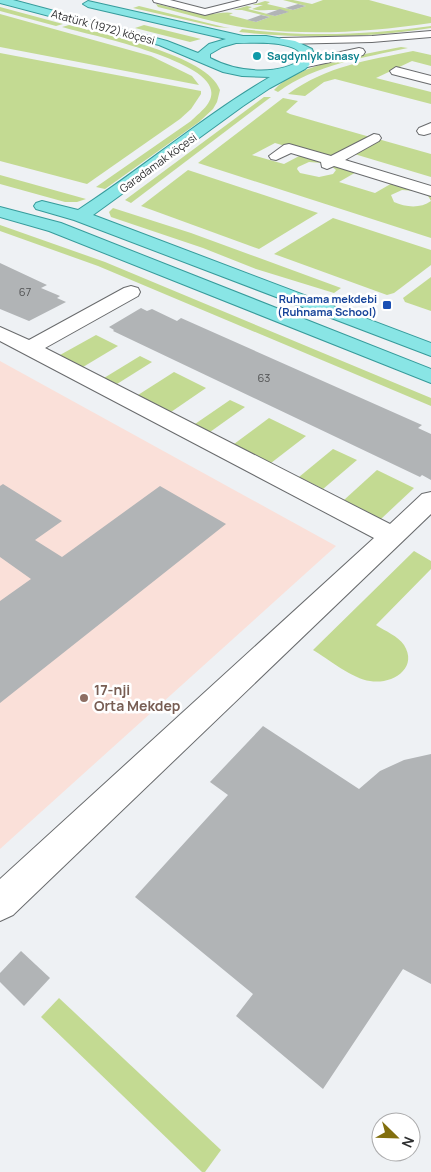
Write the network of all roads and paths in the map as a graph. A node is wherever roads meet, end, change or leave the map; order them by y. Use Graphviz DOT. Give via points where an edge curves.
graph roads {
  1 [pos="1,0"];
  2 [pos="158,0"];
  3 [pos="252,0"];
  4 [pos="81,2"];
  5 [pos="431,35"];
  6 [pos="250,39"];
  7 [pos="281,41"];
  8 [pos="404,42"];
  9 [pos="417,48"];
  10 [pos="207,62"];
  11 [pos="307,63"];
  12 [pos="293,69"];
  13 [pos="396,71"];
  14 [pos="431,80"];
  15 [pos="234,95"];
  16 [pos="374,138"];
  17 [pos="276,156"];
  18 [pos="334,160"];
  19 [pos="386,171"];
  20 [pos="363,185"];
  21 [pos="430,186"];
  22 [pos="410,198"];
  23 [pos="26,202"];
  24 [pos="0,212"];
  25 [pos="80,216"];
  26 [pos="131,292"];
  27 [pos="0,333"];
  28 [pos="30,348"];
  29 [pos="431,350"];
  30 [pos="431,377"];
  31 [pos="431,500"];
  32 [pos="392,536"];
  33 [pos="0,903"];
  1 -- 10 [label="main road, Atatürk (1972) köçesi" via="181,48"];
  2 -- 3 [label="street" via="205,12"];
  4 -- 6 [label="main road, Atatürk (1972) köçesi"];
  5 -- 7 [label="street" via="372,40"];
  5 -- 8 [label="street"];
  6 -- 7 [label="main road"];
  6 -- 10 [label="main road" via="213,46 203,55"];
  7 -- 11 [label="main road" via="307,51 310,59"];
  8 -- 9 [label="street"];
  8 -- 11 [label="street"];
  10 -- 12 [label="main road" via="221,69 249,73"];
  10 -- 15 [label="main road"];
  11 -- 12 [label="main road"];
  12 -- 15 [label="main road, Garadamak köçesi" via="272,81"];
  13 -- 14 [label="street"];
  15 -- 25 [label="main road, Garadamak köçesi" via="108,198"];
  16 -- 18 [label="street"];
  17 -- 18 [label="street" via="289,148"];
  18 -- 19 [label="street"];
  19 -- 20 [label="street"];
  19 -- 21 [label="street"];
  21 -- 22 [label="street"];
  23 -- 25 [label="main road"];
  24 -- 30 [label="main road" via="56,227"];
  25 -- 29 [label="main road"];
  26 -- 28 [label="street"];
  27 -- 28 [label="street"];
  28 -- 32 [label="street"];
  31 -- 32 [label="street"];
  32 -- 33 [label="street"];
}
